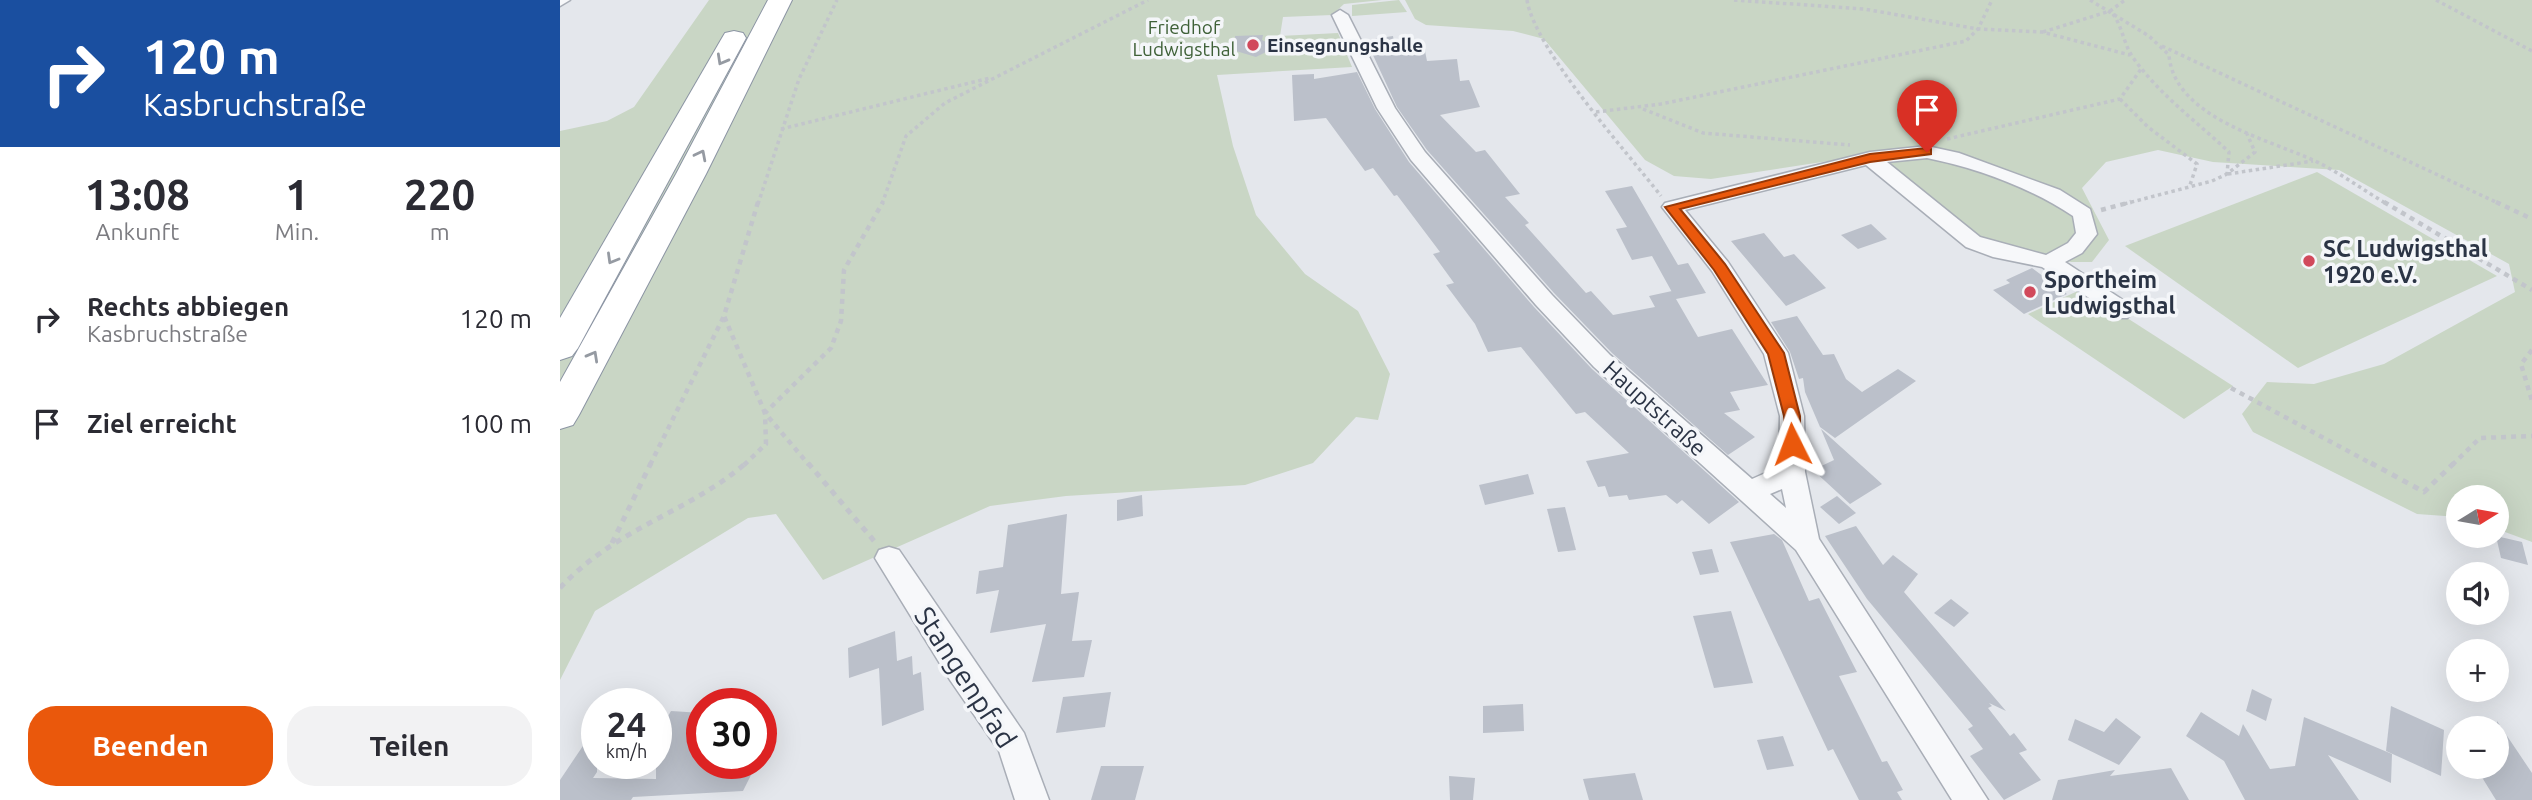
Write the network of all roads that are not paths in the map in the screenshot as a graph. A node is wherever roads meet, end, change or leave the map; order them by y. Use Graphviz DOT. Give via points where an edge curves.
graph roads {
  1 [pos="755,0"];
  2 [pos="780,0"];
  3 [pos="1340,15"];
  4 [pos="1870,158"];
  5 [pos="2049,262"];
  6 [pos="2119,313"];
  7 [pos="560,348"];
  8 [pos="560,415"];
  9 [pos="1792,472"];
  10 [pos="1748,489"];
  11 [pos="1806,542"];
  12 [pos="889,558"];
  13 [pos="1032,800"];
  14 [pos="1971,800"];
  1 -- 7 [label="highway, one-way"];
  8 -- 2 [label="highway, one-way"];
  3 -- 10 [label="street, Hauptstraße" via="1386,108 1418,156 1602,361"];
  4 -- 5 [label="street" via="1973,242"];
  4 -- 5 [label="street" via="1927,152 2053,194 2083,213 2087,234 2075,248"];
  4 -- 9 [label="street" via="1672,207 1720,267 1776,353 1792,416"];
  5 -- 6 [label="street" via="2124,311"];
  9 -- 10 [label="street"];
  9 -- 11 [label="street"];
  10 -- 11 [label="street, Hauptstraße"];
  11 -- 14 [label="street, Hauptstraße"];
  12 -- 13 [label="street, Stangenpfad" via="1013,744"];
}
